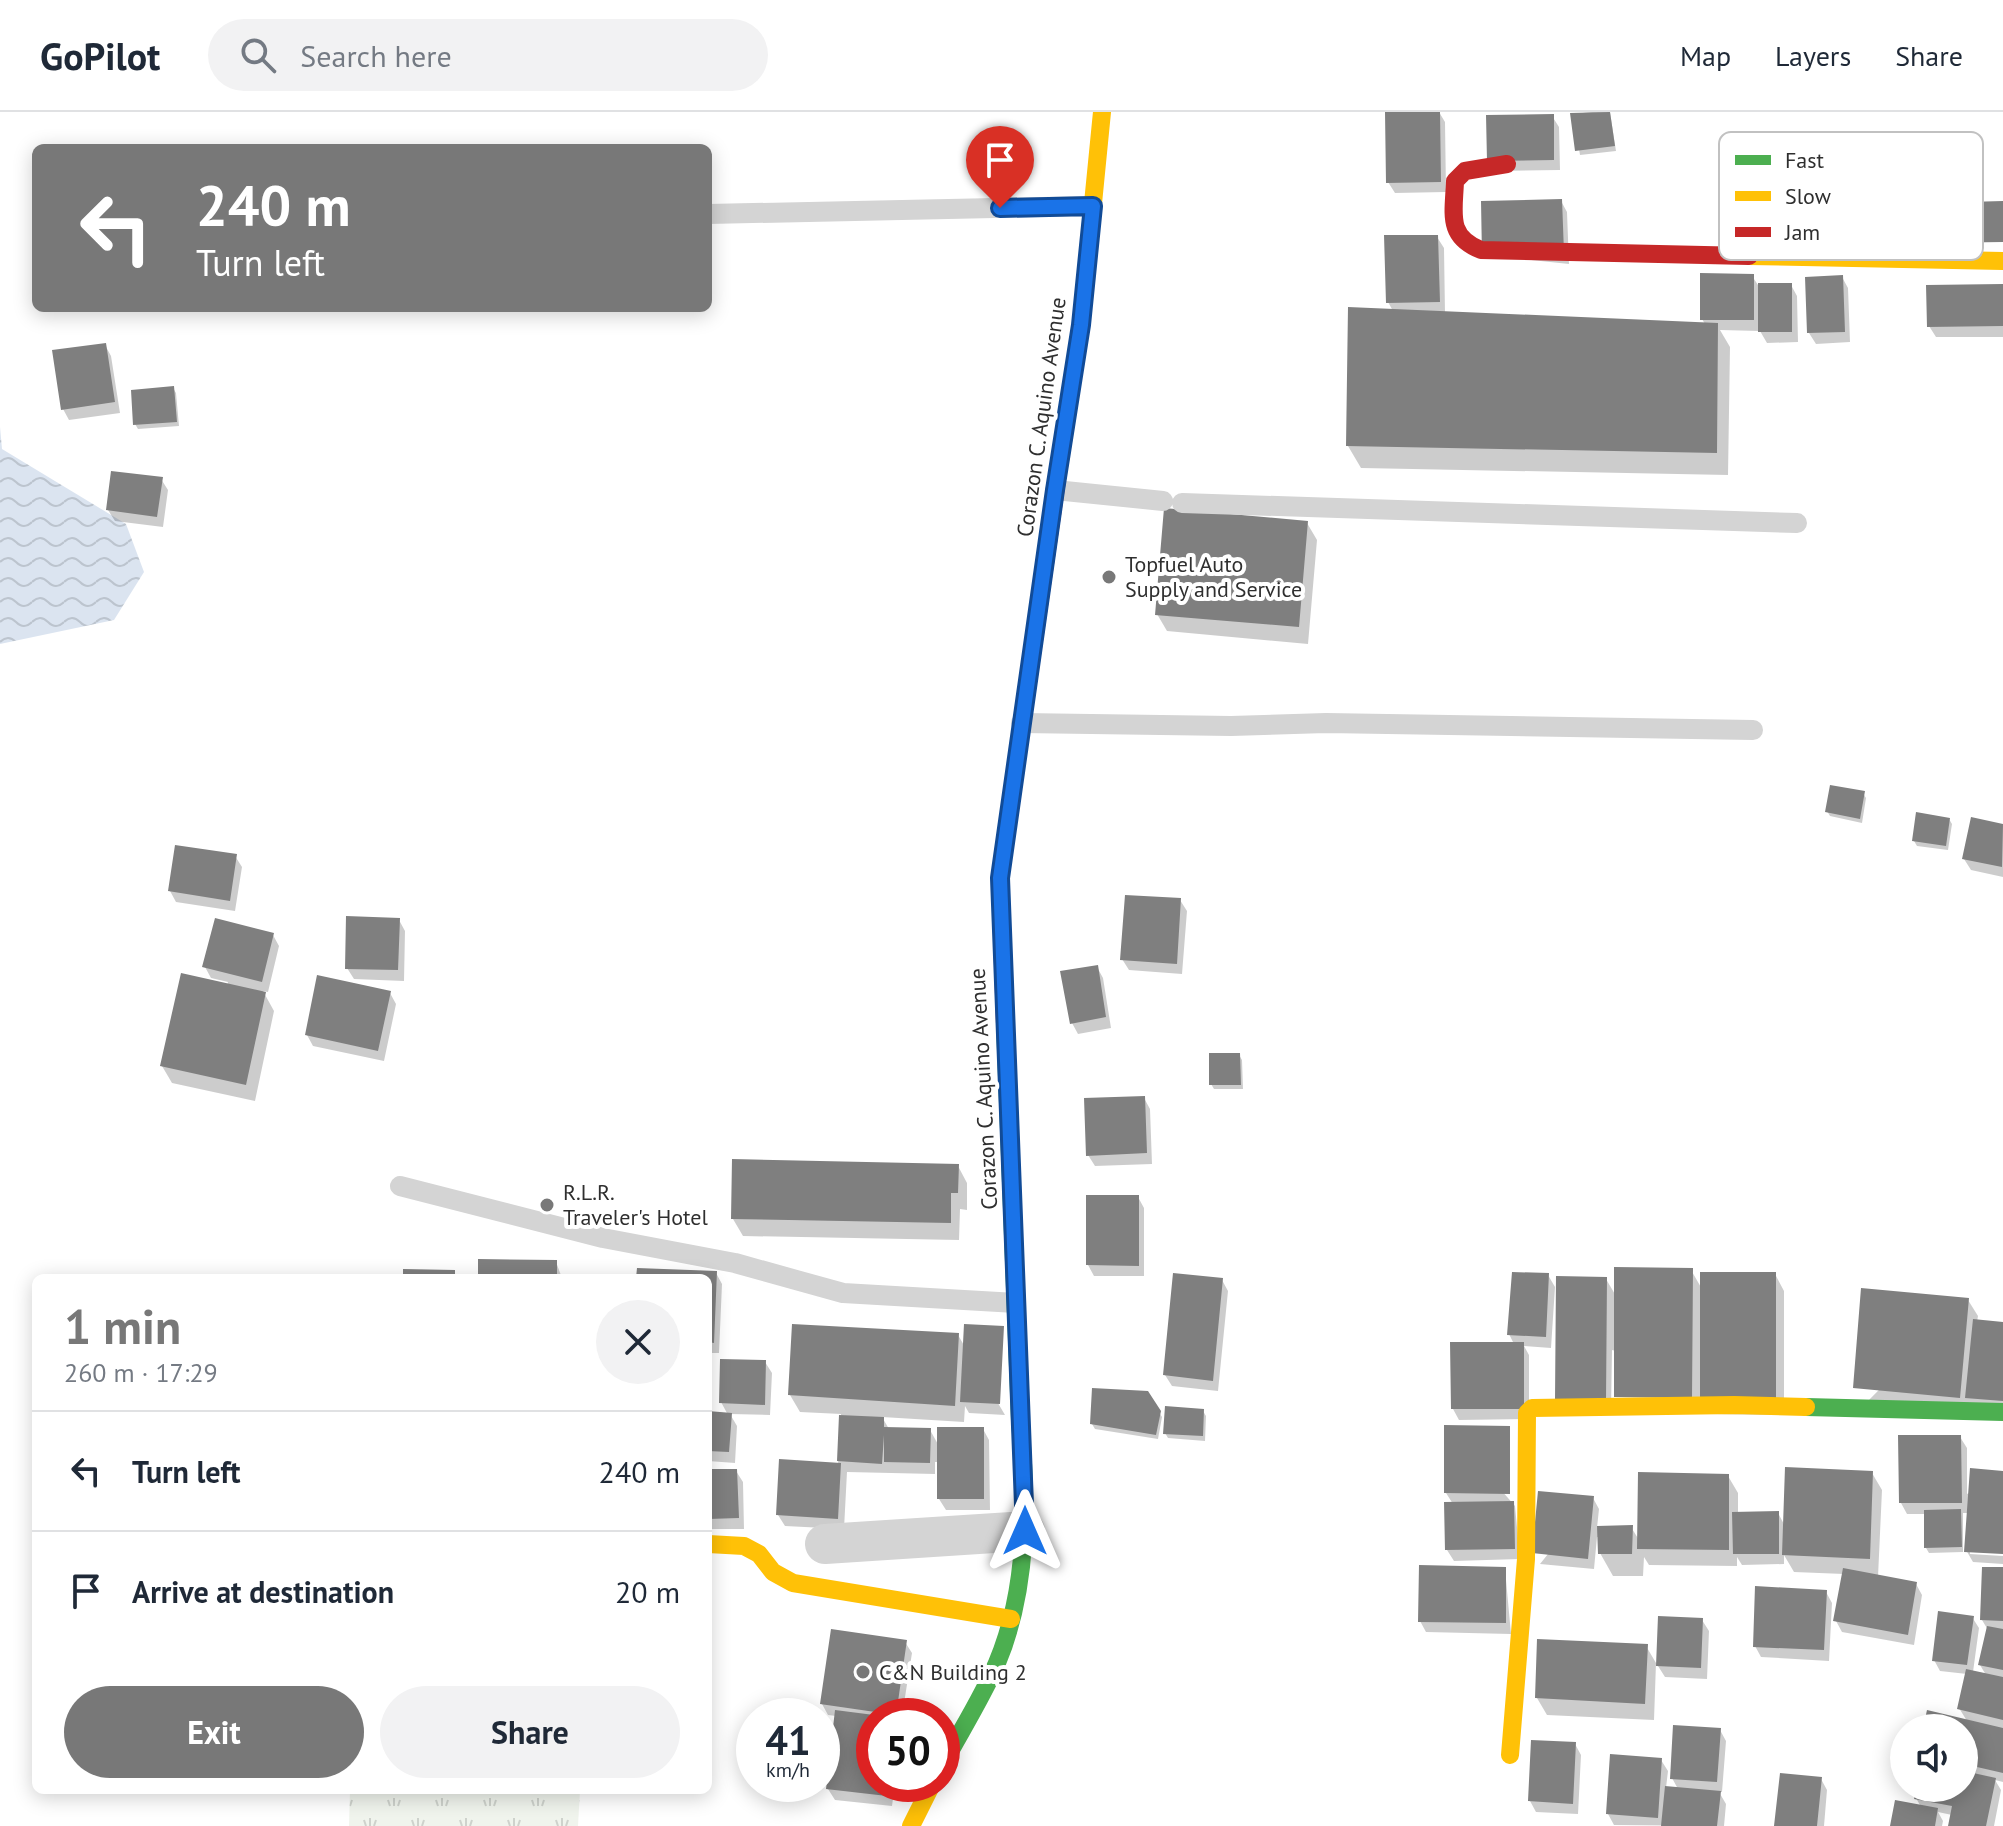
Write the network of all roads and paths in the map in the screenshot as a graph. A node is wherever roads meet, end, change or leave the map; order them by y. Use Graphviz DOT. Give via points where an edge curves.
graph roads {
  1 [pos="1102,112"];
  2 [pos="1507,164"];
  3 [pos="1093,206"];
  4 [pos="712,214"];
  5 [pos="1719,255"];
  6 [pos="1956,260"];
  7 [pos="2003,261"];
  8 [pos="1055,490"];
  9 [pos="1797,523"];
  10 [pos="1021,723"];
  11 [pos="1753,730"];
  12 [pos="400,1186"];
  13 [pos="1016,1303"];
  14 [pos="2003,1412"];
  15 [pos="1025,1531"];
  16 [pos="712,1544"];
  17 [pos="825,1544"];
  18 [pos="1011,1619"];
  19 [pos="960,1732"];
  20 [pos="1510,1755"];
  21 [pos="923,1802"];
  22 [pos="911,1826"];
  1 -- 3 [label="street, Corazon C. Aquino Avenue"];
  2 -- 5 [label="street" via="1465,171 1455,181 1454,233 1464,245 1481,250"];
  3 -- 4 [label="lane"];
  3 -- 8 [label="street, Corazon C. Aquino Avenue"];
  6 -- 7 [label="street"];
  8 -- 9 [label="lane" via="1172,502"];
  8 -- 10 [label="street, Corazon C. Aquino Avenue"];
  10 -- 11 [label="lane"];
  10 -- 13 [label="street, Corazon C. Aquino Avenue" via="1000,878"];
  12 -- 13 [label="lane" via="843,1293"];
  13 -- 15 [label="street, Corazon C. Aquino Avenue"];
  14 -- 20 [label="street" via="1734,1405 1532,1408 1525,1419 1526,1559"];
  15 -- 17 [label="street"];
  15 -- 18 [label="street, Corazon C. Aquino Avenue"];
  16 -- 18 [label="street" via="744,1546 793,1583"];
  18 -- 19 [label="street, Corazon C. Aquino Avenue" via="997,1663"];
  21 -- 22 [label="street"];
}
